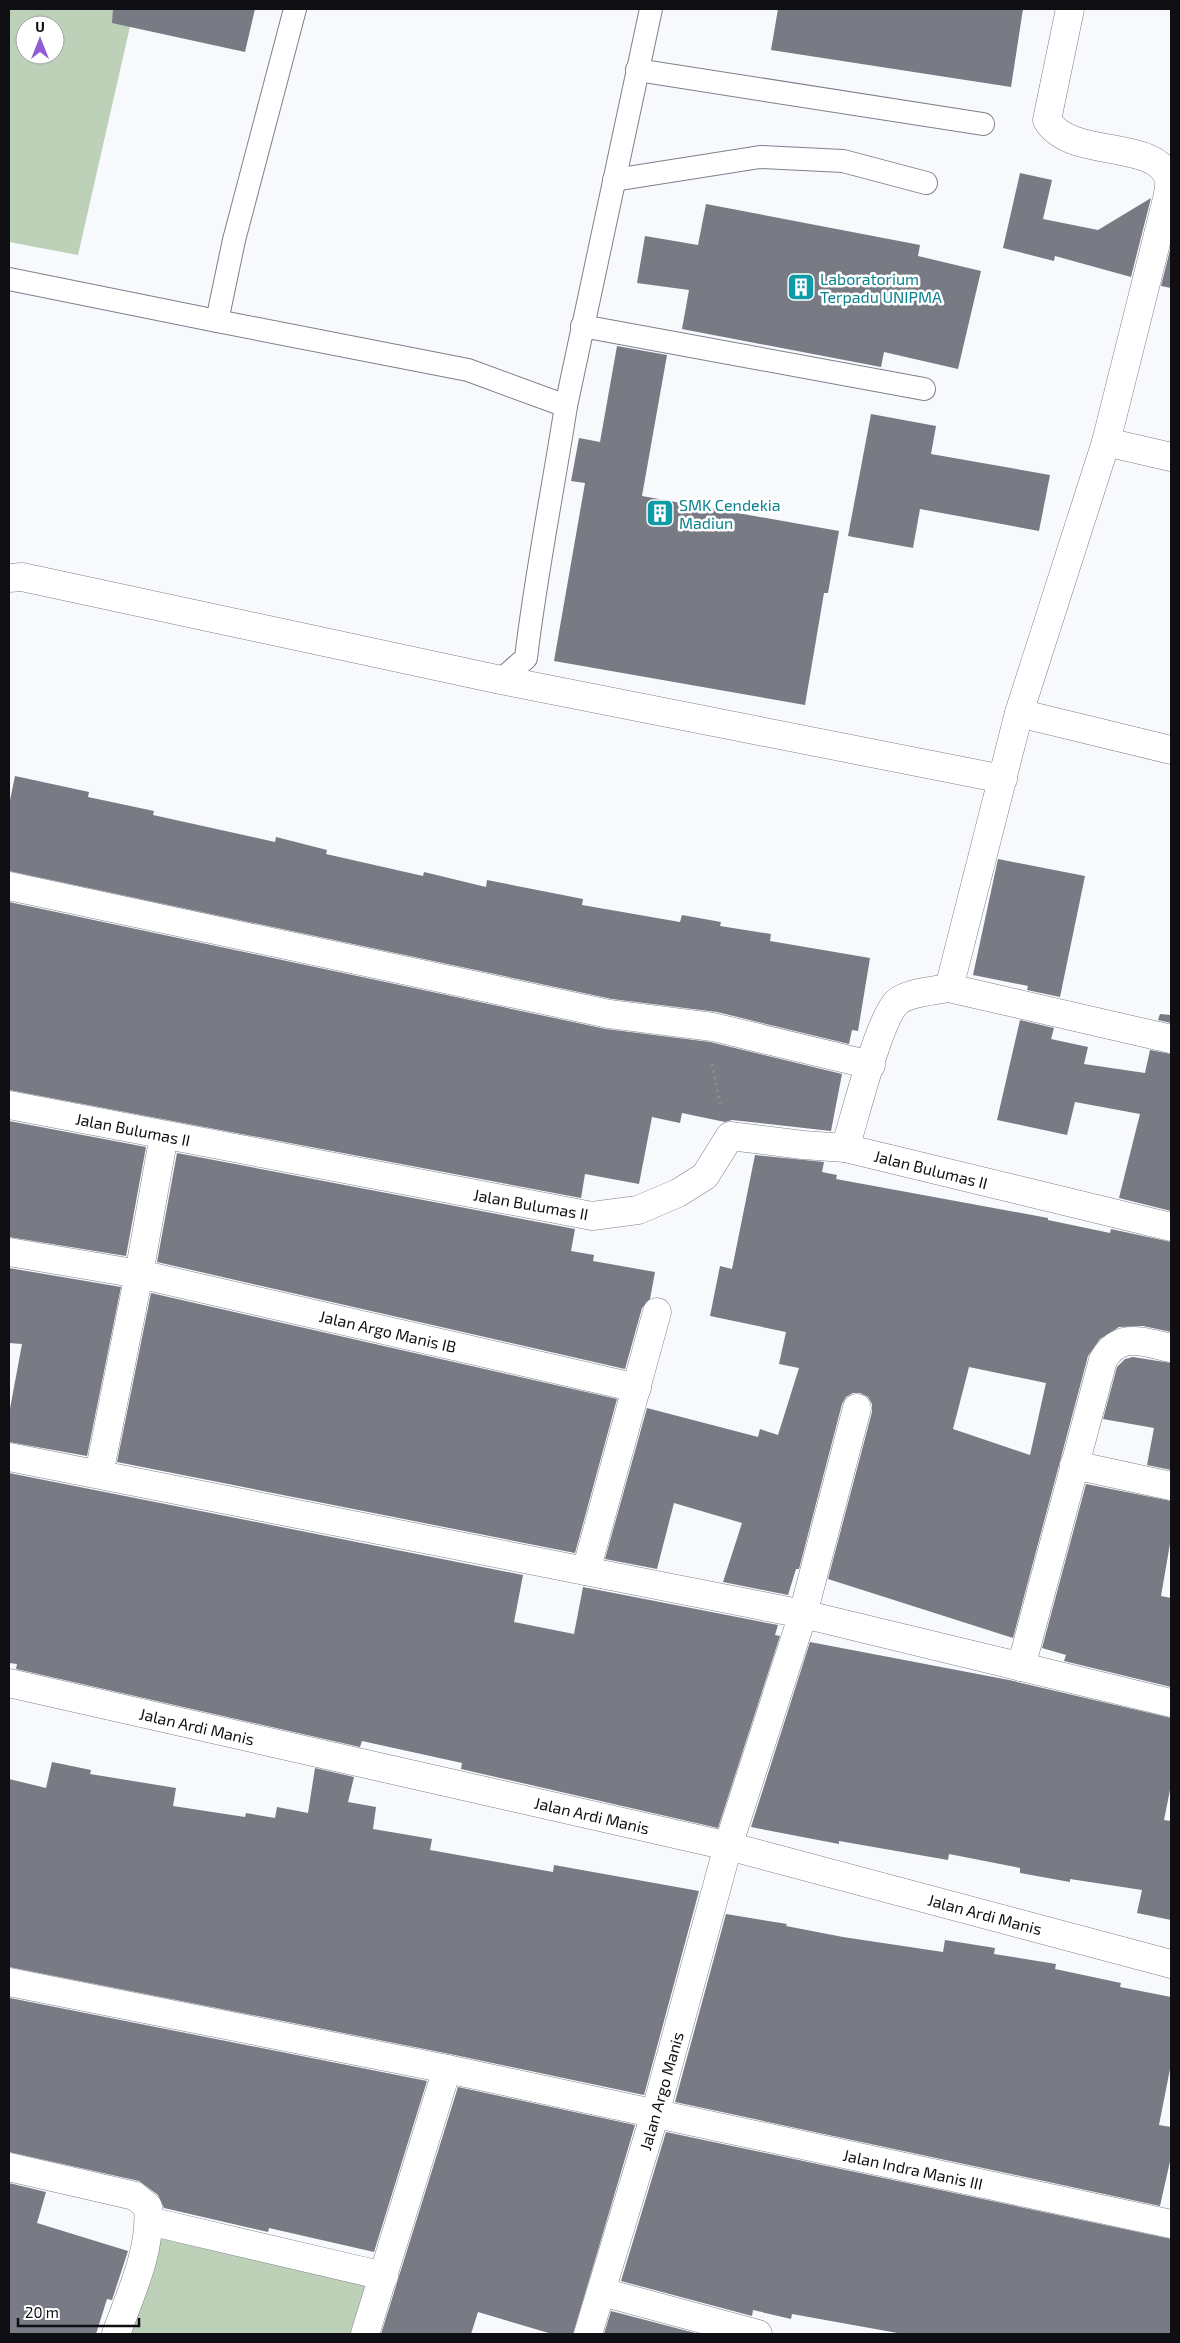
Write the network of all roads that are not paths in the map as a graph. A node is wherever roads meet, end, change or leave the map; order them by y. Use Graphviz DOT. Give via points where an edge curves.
graph roads {
  1 [pos="295,9"];
  2 [pos="651,9"];
  3 [pos="1070,9"];
  4 [pos="637,70"];
  5 [pos="983,124"];
  6 [pos="614,180"];
  7 [pos="1170,180"];
  8 [pos="926,183"];
  9 [pos="9,279"];
  10 [pos="217,321"];
  11 [pos="582,326"];
  12 [pos="924,389"];
  13 [pos="566,406"];
  14 [pos="1106,442"];
  15 [pos="1171,457"];
  16 [pos="9,578"];
  17 [pos="502,680"];
  18 [pos="1019,713"];
  19 [pos="1171,750"];
  20 [pos="1003,779"];
  21 [pos="9,886"];
  22 [pos="949,988"];
  23 [pos="1171,1039"];
  24 [pos="871,1065"];
  25 [pos="9,1105"];
  26 [pos="164,1135"];
  27 [pos="846,1148"];
  28 [pos="1171,1227"];
  29 [pos="9,1252"];
  30 [pos="139,1274"];
  31 [pos="657,1312"];
  32 [pos="1171,1348"];
  33 [pos="637,1388"];
  34 [pos="857,1408"];
  35 [pos="9,1457"];
  36 [pos="1074,1465"];
  37 [pos="99,1474"];
  38 [pos="1171,1486"];
  39 [pos="586,1571"];
  40 [pos="803,1614"];
  41 [pos="1021,1666"];
  42 [pos="9,1683"];
  43 [pos="1171,1703"];
  44 [pos="728,1846"];
  45 [pos="1171,1964"];
  46 [pos="9,1982"];
  47 [pos="447,2069"];
  48 [pos="655,2114"];
  49 [pos="9,2167"];
  50 [pos="150,2221"];
  51 [pos="1171,2224"];
  52 [pos="384,2276"];
  53 [pos="602,2292"];
  54 [pos="116,2334"];
  55 [pos="365,2334"];
  56 [pos="588,2334"];
  57 [pos="758,2334"];
  1 -- 10 [label="lane" via="234,240"];
  2 -- 4 [label="lane"];
  3 -- 7 [label="street" via="1047,120 1063,137 1140,155 1157,163"];
  4 -- 5 [label="lane"];
  4 -- 6 [label="lane"];
  6 -- 8 [label="lane" via="760,157 843,161"];
  6 -- 11 [label="lane"];
  7 -- 14 [label="street"];
  9 -- 10 [label="lane"];
  10 -- 13 [label="lane" via="468,370"];
  11 -- 12 [label="lane"];
  11 -- 13 [label="lane"];
  13 -- 17 [label="lane" via="526,658"];
  14 -- 15 [label="street"];
  14 -- 18 [label="street"];
  16 -- 17 [label="street" via="22,577"];
  17 -- 20 [label="street"];
  18 -- 19 [label="street"];
  18 -- 20 [label="street"];
  20 -- 22 [label="street"];
  21 -- 24 [label="street" via="609,1014 713,1027"];
  22 -- 23 [label="street"];
  22 -- 24 [label="street" via="918,993 898,1002 883,1028"];
  24 -- 27 [label="street"];
  25 -- 26 [label="street, Jalan Bulumas II"];
  26 -- 27 [label="street, Jalan Bulumas II" via="592,1216 638,1210 678,1193 705,1176 730,1136"];
  26 -- 30 [label="street"];
  27 -- 28 [label="street, Jalan Bulumas II"];
  29 -- 30 [label="street, Jalan Argo Manis IB"];
  30 -- 33 [label="street, Jalan Argo Manis IB"];
  30 -- 37 [label="street"];
  31 -- 33 [label="street"];
  32 -- 36 [label="street" via="1120,1341 1110,1349 1103,1360"];
  33 -- 39 [label="street"];
  34 -- 40 [label="street, Jalan Argo Manis"];
  35 -- 37 [label="street"];
  36 -- 38 [label="street"];
  36 -- 41 [label="street"];
  37 -- 39 [label="street"];
  39 -- 40 [label="street"];
  40 -- 41 [label="street"];
  40 -- 44 [label="street, Jalan Argo Manis"];
  41 -- 43 [label="street"];
  42 -- 44 [label="street, Jalan Ardi Manis"];
  44 -- 45 [label="street, Jalan Ardi Manis"];
  44 -- 48 [label="street, Jalan Argo Manis"];
  46 -- 47 [label="street, Jalan Indra Manis III"];
  47 -- 48 [label="street, Jalan Indra Manis III"];
  47 -- 52 [label="street"];
  48 -- 51 [label="street, Jalan Indra Manis III"];
  48 -- 53 [label="street, Jalan Argo Manis"];
  49 -- 50 [label="street" via="135,2196 148,2207"];
  50 -- 52 [label="street"];
  50 -- 54 [label="street" via="141,2266"];
  52 -- 55 [label="street"];
  53 -- 56 [label="street, Jalan Argo Manis"];
  53 -- 57 [label="street"];
}
